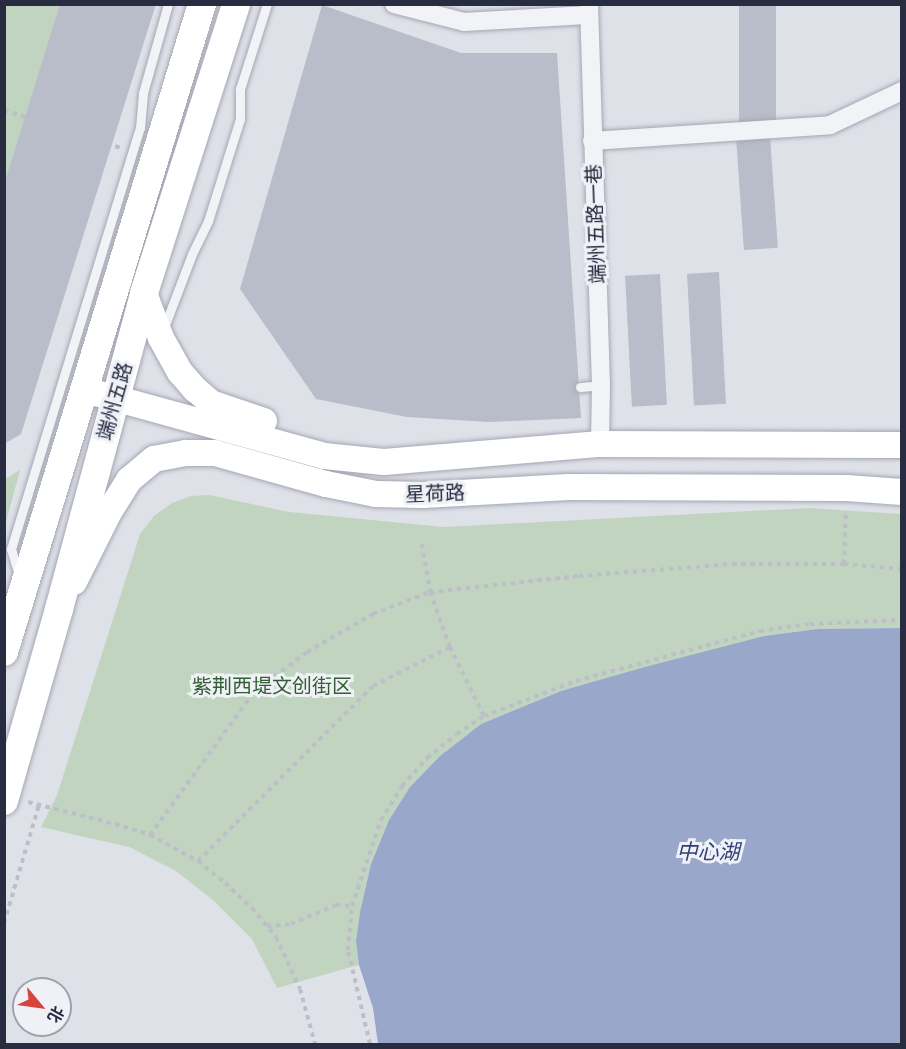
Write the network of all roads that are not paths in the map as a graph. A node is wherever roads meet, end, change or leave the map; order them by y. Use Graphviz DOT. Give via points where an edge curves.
graph roads {
  1 [pos="168,4"];
  2 [pos="202,4"];
  3 [pos="236,4"];
  4 [pos="267,4"];
  5 [pos="394,4"];
  6 [pos="588,10"];
  7 [pos="902,91"];
  8 [pos="592,141"];
  9 [pos="144,293"];
  10 [pos="160,338"];
  11 [pos="601,385"];
  12 [pos="580,387"];
  13 [pos="85,390"];
  14 [pos="115,398"];
  15 [pos="600,444"];
  16 [pos="902,445"];
  17 [pos="384,462"];
  18 [pos="902,492"];
  19 [pos="24,590"];
  20 [pos="59,609"];
  21 [pos="4,652"];
  22 [pos="5,798"];
  1 -- 19 [label="lane" via="143,93 140,128 11,549"];
  2 -- 13 [label="main road, 端州五路"];
  3 -- 9 [label="main road, 端州五路"];
  4 -- 10 [label="lane" via="240,89 240,119 208,222"];
  5 -- 6 [label="street" via="464,22"];
  6 -- 8 [label="street, 端州五路一巷"];
  7 -- 8 [label="street" via="830,125"];
  8 -- 11 [label="street, 端州五路一巷"];
  9 -- 10 [label="street"];
  9 -- 14 [label="main road, 端州五路"];
  10 -- 17 [label="street" via="180,372 211,403 323,438"];
  11 -- 12 [label="lane"];
  11 -- 15 [label="street, 端州五路一巷"];
  13 -- 14 [label="street, 星荷路"];
  13 -- 19 [label="main road, 端州五路"];
  14 -- 17 [label="street, 星荷路" via="324,456"];
  14 -- 20 [label="main road, 端州五路"];
  15 -- 16 [label="street, 星荷路"];
  15 -- 17 [label="street, 星荷路"];
  18 -- 20 [label="street, 星荷路" via="847,488 569,486 376,494 215,453 184,453 154,459 129,480"];
  19 -- 21 [label="main road, 端州五路"];
  20 -- 22 [label="main road, 端州五路"];
}
